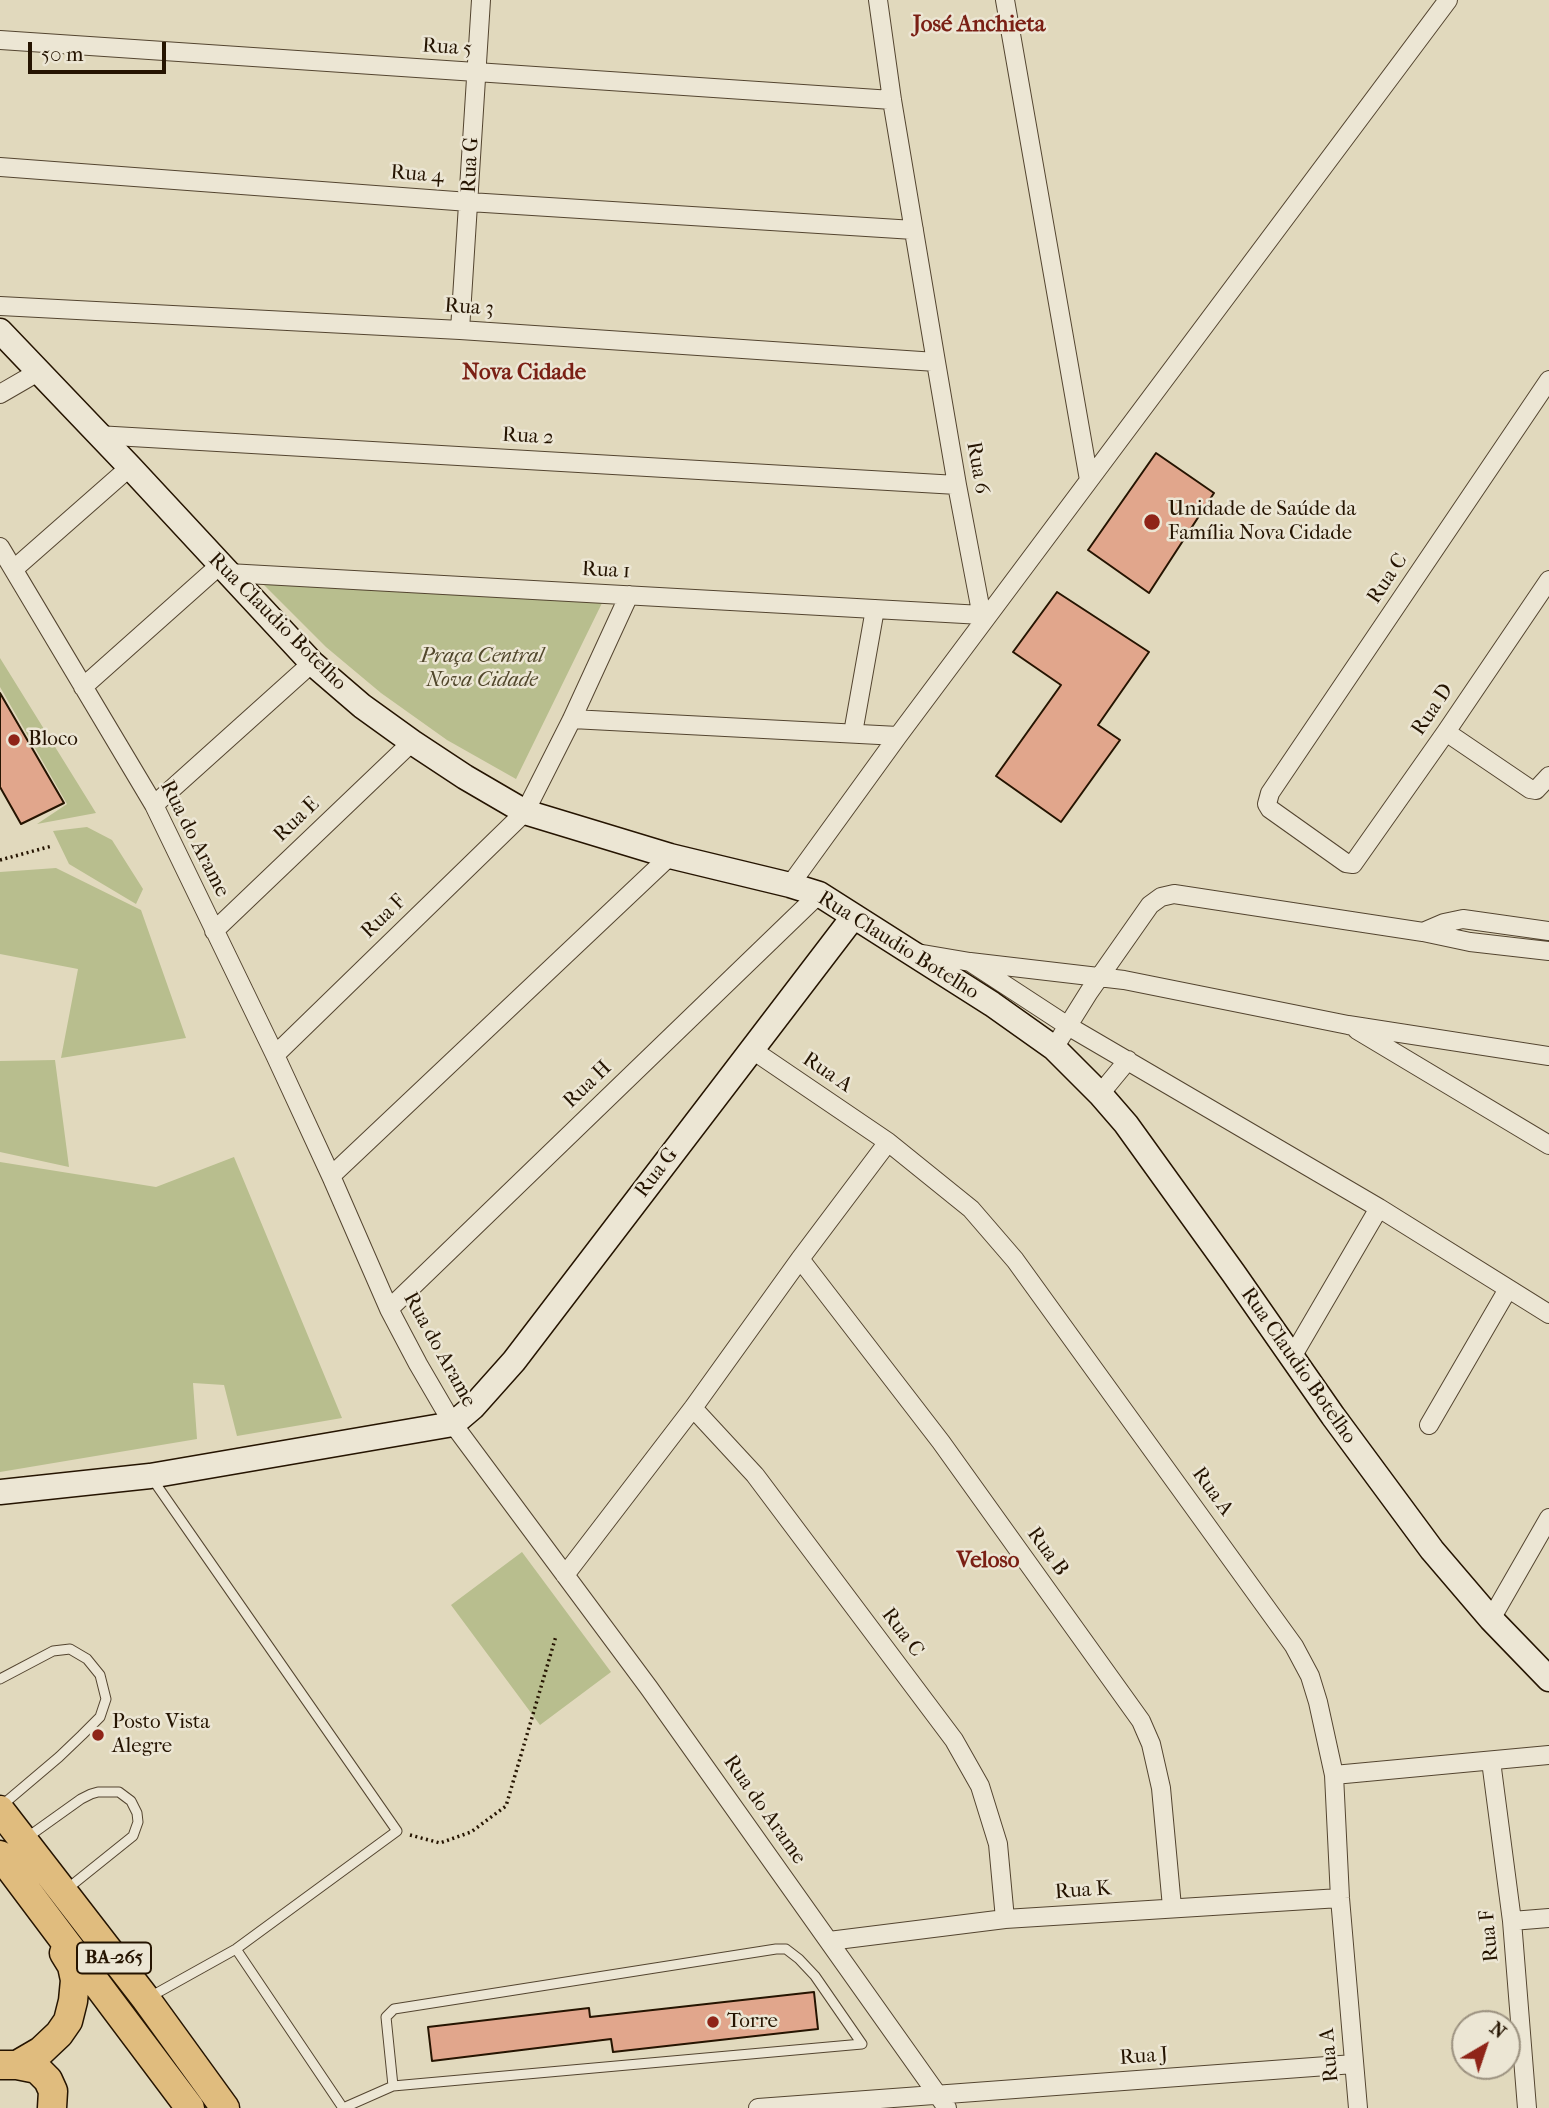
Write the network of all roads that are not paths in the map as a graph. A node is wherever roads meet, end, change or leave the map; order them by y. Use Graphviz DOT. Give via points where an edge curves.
graph roads {
  1 [pos="481,0"];
  2 [pos="878,0"];
  3 [pos="1005,0"];
  4 [pos="1448,0"];
  5 [pos="0,40"];
  6 [pos="476,73"];
  7 [pos="892,100"];
  8 [pos="0,167"];
  9 [pos="469,202"];
  10 [pos="914,230"];
  11 [pos="0,306"];
  12 [pos="460,330"];
  13 [pos="0,331"];
  14 [pos="936,362"];
  15 [pos="38,372"];
  16 [pos="1549,380"];
  17 [pos="0,394"];
  18 [pos="97,435"];
  19 [pos="130,467"];
  20 [pos="1090,480"];
  21 [pos="957,485"];
  22 [pos="0,547"];
  23 [pos="14,569"];
  24 [pos="224,569"];
  25 [pos="1549,580"];
  26 [pos="629,595"];
  27 [pos="875,609"];
  28 [pos="983,618"];
  29 [pos="312,663"];
  30 [pos="83,687"];
  31 [pos="572,719"];
  32 [pos="1446,732"];
  33 [pos="853,733"];
  34 [pos="898,736"];
  35 [pos="412,742"];
  36 [pos="1549,776"];
  37 [pos="154,805"];
  38 [pos="525,812"];
  39 [pos="670,856"];
  40 [pos="1353,864"];
  41 [pos="790,885"];
  42 [pos="818,894"];
  43 [pos="855,916"];
  44 [pos="1549,930"];
  45 [pos="214,931"];
  46 [pos="1423,932"];
  47 [pos="1549,951"];
  48 [pos="912,952"];
  49 [pos="970,962"];
  50 [pos="1100,976"];
  51 [pos="1348,1025"];
  52 [pos="1068,1026"];
  53 [pos="1054,1048"];
  54 [pos="751,1049"];
  55 [pos="275,1055"];
  56 [pos="1549,1056"];
  57 [pos="1128,1060"];
  58 [pos="1100,1094"];
  59 [pos="888,1142"];
  60 [pos="1549,1145"];
  61 [pos="331,1176"];
  62 [pos="1379,1208"];
  63 [pos="800,1259"];
  64 [pos="1508,1289"];
  65 [pos="389,1309"];
  66 [pos="1549,1314"];
  67 [pos="1292,1357"];
  68 [pos="693,1408"];
  69 [pos="453,1424"];
  70 [pos="1429,1425"];
  71 [pos="150,1476"];
  72 [pos="0,1492"];
  73 [pos="1549,1518"];
  74 [pos="565,1575"];
  75 [pos="1492,1619"];
  76 [pos="0,1679"];
  77 [pos="1549,1679"];
  78 [pos="1549,1755"];
  79 [pos="1491,1761"];
  80 [pos="1334,1775"];
  81 [pos="0,1809"];
  82 [pos="9,1852"];
  83 [pos="63,1892"];
  84 [pos="1340,1898"];
  85 [pos="1172,1908"];
  86 [pos="1549,1918"];
  87 [pos="1005,1919"];
  88 [pos="1512,1921"];
  89 [pos="829,1941"];
  90 [pos="236,1949"];
  91 [pos="146,1999"];
  92 [pos="1354,2064"];
  93 [pos="8,2065"];
  94 [pos="393,2086"];
  95 [pos="932,2102"];
  96 [pos="52,2108"];
  97 [pos="190,2108"];
  98 [pos="225,2108"];
  99 [pos="343,2108"];
  100 [pos="758,2108"];
  101 [pos="1357,2108"];
  102 [pos="1527,2108"];
  1 -- 6 [label="street, Rua G"];
  2 -- 7 [label="street, Rua 6"];
  3 -- 20 [label="street"];
  4 -- 20 [label="street"];
  5 -- 6 [label="street, Rua 5"];
  6 -- 7 [label="street, Rua 5"];
  6 -- 9 [label="street, Rua G"];
  7 -- 10 [label="street, Rua 6"];
  8 -- 9 [label="street, Rua 4"];
  9 -- 10 [label="street, Rua 4"];
  9 -- 12 [label="street, Rua G"];
  10 -- 14 [label="street, Rua 6"];
  11 -- 12 [label="street, Rua 3"];
  12 -- 14 [label="street, Rua 3"];
  13 -- 15 [label="street, Rua Claudio Botelho"];
  14 -- 21 [label="street, Rua 6"];
  15 -- 17 [label="street"];
  15 -- 18 [label="street, Rua Claudio Botelho"];
  16 -- 40 [label="street, Rua C" via="1270,793 1270,809"];
  18 -- 19 [label="street, Rua Claudio Botelho"];
  18 -- 21 [label="street, Rua 2"];
  19 -- 23 [label="street"];
  19 -- 24 [label="street, Rua Claudio Botelho"];
  20 -- 28 [label="street"];
  21 -- 28 [label="street, Rua 6"];
  22 -- 23 [label="street, Rua do Arame"];
  23 -- 30 [label="street, Rua do Arame"];
  24 -- 26 [label="street, Rua 1"];
  24 -- 29 [label="street, Rua Claudio Botelho"];
  24 -- 30 [label="street"];
  25 -- 32 [label="street, Rua D"];
  26 -- 27 [label="street, Rua 1"];
  26 -- 31 [label="street, Rua F"];
  27 -- 28 [label="street, Rua 1"];
  27 -- 33 [label="street"];
  28 -- 34 [label="street"];
  29 -- 35 [label="street, Rua Claudio Botelho"];
  29 -- 37 [label="street"];
  30 -- 37 [label="street, Rua do Arame"];
  31 -- 33 [label="street"];
  31 -- 38 [label="street, Rua F"];
  32 -- 36 [label="street" via="1530,789 1536,790"];
  32 -- 40 [label="street, Rua D"];
  33 -- 34 [label="street"];
  34 -- 41 [label="street"];
  35 -- 38 [label="street, Rua Claudio Botelho"];
  35 -- 45 [label="street, Rua E"];
  37 -- 45 [label="street, Rua do Arame"];
  38 -- 39 [label="street, Rua Claudio Botelho"];
  38 -- 55 [label="street, Rua F"];
  39 -- 41 [label="street, Rua Claudio Botelho"];
  39 -- 61 [label="street"];
  41 -- 42 [label="street, Rua Claudio Botelho"];
  42 -- 43 [label="street, Rua Claudio Botelho"];
  42 -- 65 [label="street, Rua H"];
  43 -- 48 [label="street, Rua Claudio Botelho"];
  43 -- 54 [label="street, Rua G"];
  44 -- 46 [label="street" via="1463,919"];
  45 -- 55 [label="street, Rua do Arame"];
  46 -- 47 [label="street"];
  46 -- 50 [label="street" via="1174,894 1150,905"];
  48 -- 49 [label="street"];
  48 -- 53 [label="street, Rua Claudio Botelho"];
  49 -- 50 [label="street"];
  49 -- 52 [label="street"];
  50 -- 51 [label="street"];
  50 -- 52 [label="street"];
  51 -- 56 [label="street"];
  51 -- 60 [label="street"];
  52 -- 53 [label="street"];
  52 -- 57 [label="street"];
  53 -- 58 [label="street, Rua Claudio Botelho"];
  54 -- 59 [label="street, Rua A"];
  54 -- 69 [label="street, Rua G" via="514,1361"];
  55 -- 61 [label="street, Rua do Arame"];
  57 -- 58 [label="street"];
  57 -- 62 [label="street"];
  58 -- 67 [label="street, Rua Claudio Botelho"];
  59 -- 63 [label="street"];
  59 -- 80 [label="street, Rua A" via="971,1209 1015,1260 1294,1646 1310,1676"];
  61 -- 65 [label="street, Rua do Arame"];
  62 -- 64 [label="street"];
  62 -- 67 [label="street"];
  63 -- 68 [label="street"];
  63 -- 85 [label="street, Rua B" via="941,1443 1142,1721 1161,1788"];
  64 -- 66 [label="street"];
  64 -- 70 [label="street"];
  65 -- 69 [label="street, Rua do Arame"];
  67 -- 75 [label="street, Rua Claudio Botelho" via="1432,1550"];
  68 -- 74 [label="street"];
  68 -- 87 [label="street, Rua C" via="755,1475 954,1740 980,1786 998,1844"];
  69 -- 71 [label="street"];
  69 -- 74 [label="street, Rua do Arame"];
  71 -- 72 [label="street"];
  71 -- 90 [label="lane" via="397,1831"];
  73 -- 75 [label="street"];
  74 -- 89 [label="street, Rua do Arame"];
  75 -- 77 [label="street, Rua Claudio Botelho"];
  76 -- 81 [label="lane" via="53,1651 70,1650 87,1659 100,1675 106,1699 100,1717"];
  78 -- 79 [label="street"];
  79 -- 80 [label="street"];
  79 -- 88 [label="street, Rua F"];
  80 -- 84 [label="street, Rua A"];
  81 -- 82 [label="main road, BA-265"];
  82 -- 83 [label="main road, BA-265"];
  82 -- 83 [label="lane" via="81,1798 118,1792 131,1801 138,1822 133,1836"];
  82 -- 93 [label="main road" via="72,1966 75,1980 74,2001 59,2034 41,2051"];
  82 -- 97 [label="main road"];
  83 -- 91 [label="main road, BA-265"];
  84 -- 85 [label="street, Rua K"];
  84 -- 92 [label="street, Rua A"];
  85 -- 87 [label="street, Rua K"];
  86 -- 88 [label="street"];
  87 -- 89 [label="street, Rua K"];
  88 -- 102 [label="street, Rua F"];
  89 -- 95 [label="street, Rua do Arame"];
  90 -- 91 [label="lane"];
  90 -- 99 [label="lane"];
  91 -- 98 [label="main road, BA-265"];
  92 -- 95 [label="street, Rua J"];
  92 -- 101 [label="street, Rua A"];
  93 -- 96 [label="main road" via="37,2069 53,2091"];
  94 -- 94 [label="lane" via="848,2046 862,2044 815,1976 786,1949 776,1949 394,2009 386,2017"];
  94 -- 99 [label="lane"];
  95 -- 100 [label="street, Rua J"];
}
